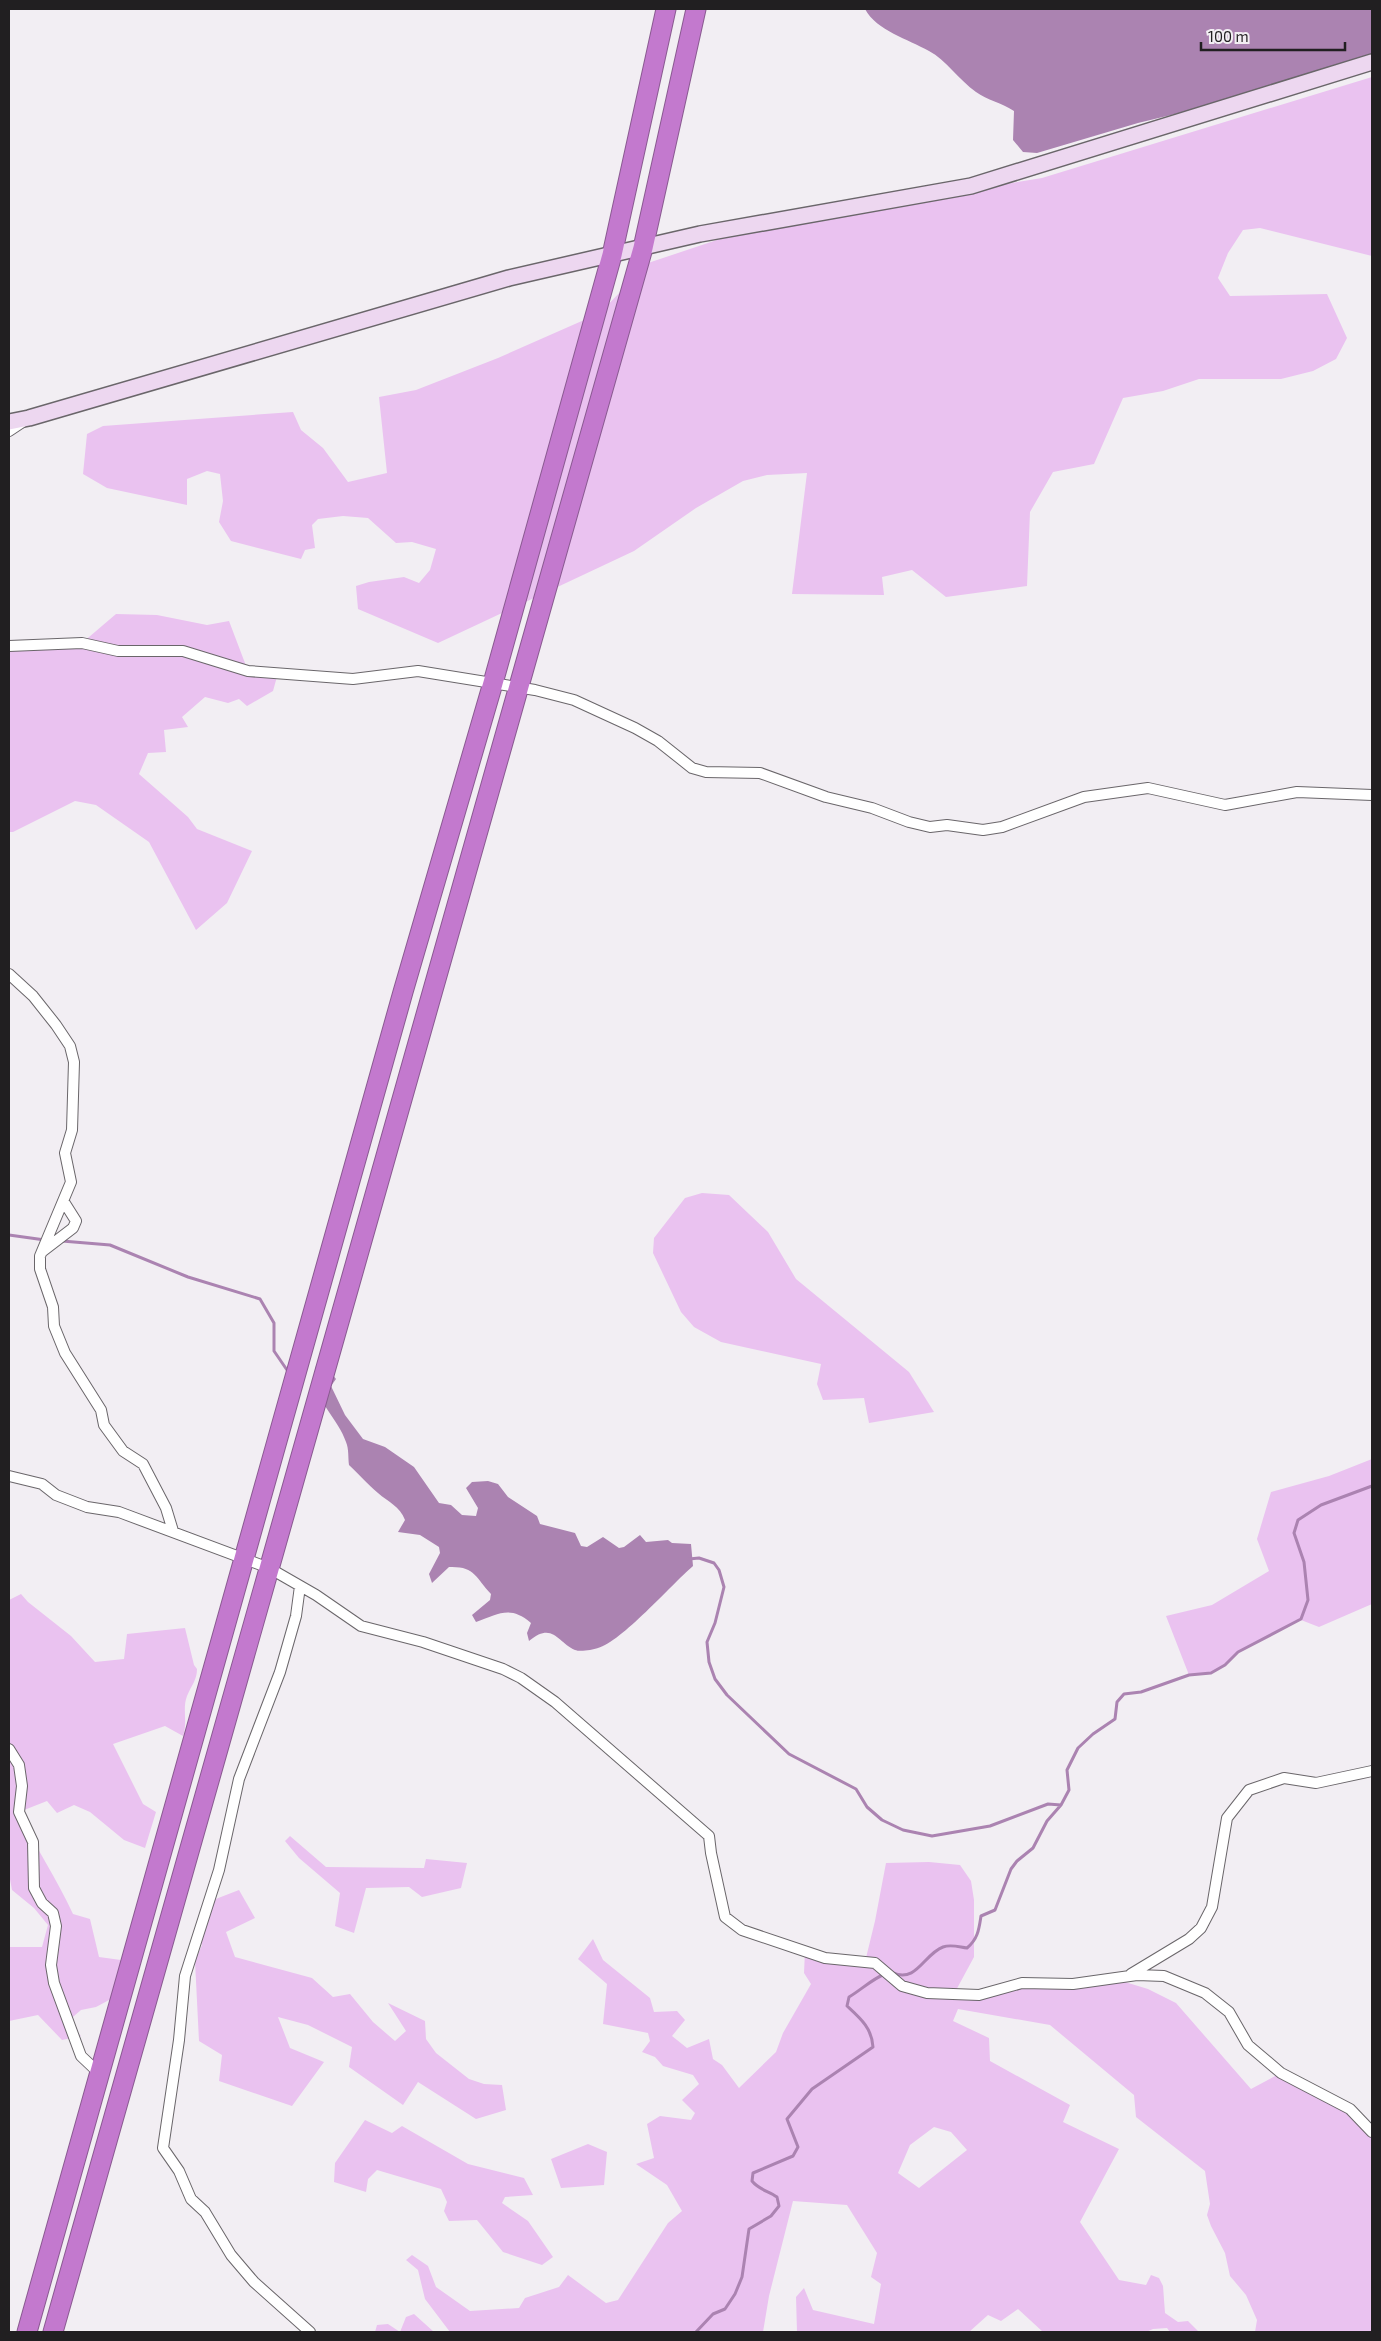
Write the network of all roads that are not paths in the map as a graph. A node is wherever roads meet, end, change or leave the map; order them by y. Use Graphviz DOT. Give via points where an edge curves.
graph roads {
  1 [pos="666,9"];
  2 [pos="696,9"];
  3 [pos="1372,62"];
  4 [pos="643,248"];
  5 [pos="612,255"];
  6 [pos="29,418"];
  7 [pos="9,422"];
  8 [pos="9,431"];
  9 [pos="9,646"];
  10 [pos="493,683"];
  11 [pos="517,688"];
  12 [pos="1372,795"];
  13 [pos="9,974"];
  14 [pos="64,1202"];
  15 [pos="42,1252"];
  16 [pos="9,1476"];
  17 [pos="173,1531"];
  18 [pos="244,1558"];
  19 [pos="270,1568"];
  20 [pos="300,1586"];
  21 [pos="9,1749"];
  22 [pos="1372,1771"];
  23 [pos="1126,1977"];
  24 [pos="100,2074"];
  25 [pos="1372,2132"];
  26 [pos="27,2332"];
  27 [pos="53,2332"];
  28 [pos="310,2332"];
  1 -- 5 [label="highway"];
  2 -- 4 [label="highway"];
  3 -- 4 [label="street" via="971,186 700,234"];
  4 -- 5 [label="street"];
  4 -- 11 [label="highway"];
  5 -- 6 [label="street" via="500,280"];
  5 -- 10 [label="highway"];
  6 -- 7 [label="street"];
  6 -- 8 [label="street"];
  9 -- 10 [label="street" via="82,643 118,651 182,651 248,671 353,679 418,672"];
  10 -- 11 [label="street"];
  10 -- 18 [label="highway"];
  11 -- 12 [label="street" via="574,700 650,736 692,768 706,772 760,773 826,797 930,827 983,830 1002,827 1084,797 1148,788 1225,805 1297,792"];
  11 -- 19 [label="highway"];
  13 -- 14 [label="street" via="33,996 56,1025 70,1046 74,1062 72,1130 65,1153 71,1182"];
  14 -- 15 [label="street"];
  14 -- 15 [label="street" via="76,1222 73,1228"];
  15 -- 17 [label="street" via="40,1268 53,1307 54,1326 65,1352 101,1410 104,1425 122,1451 143,1464 166,1508"];
  16 -- 17 [label="street" via="42,1484 56,1495 87,1507 119,1512"];
  17 -- 18 [label="street"];
  18 -- 19 [label="street"];
  18 -- 24 [label="highway"];
  19 -- 20 [label="street"];
  19 -- 27 [label="highway"];
  20 -- 23 [label="street" via="361,1626 423,1642 503,1669 556,1702 709,1836 725,1917 742,1930 825,1958 875,1963 902,1986 927,1993 979,1995 1022,1983 1073,1984"];
  20 -- 28 [label="street" via="296,1616 280,1672 239,1779 218,1870 185,1976 163,2148 179,2171 191,2199 205,2212 230,2255 254,2282"];
  21 -- 24 [label="street" via="18,1765 22,1786 19,1812 33,1842 34,1888 42,1903 53,1913 56,1926 52,1965 54,1983 81,2056"];
  22 -- 23 [label="street" via="1316,1783 1284,1778 1249,1790 1227,1818 1212,1908 1200,1928 1189,1939"];
  23 -- 25 [label="street" via="1164,1976 1204,1993 1229,2012 1248,2045 1281,2073 1350,2109"];
  24 -- 26 [label="highway"];
}
